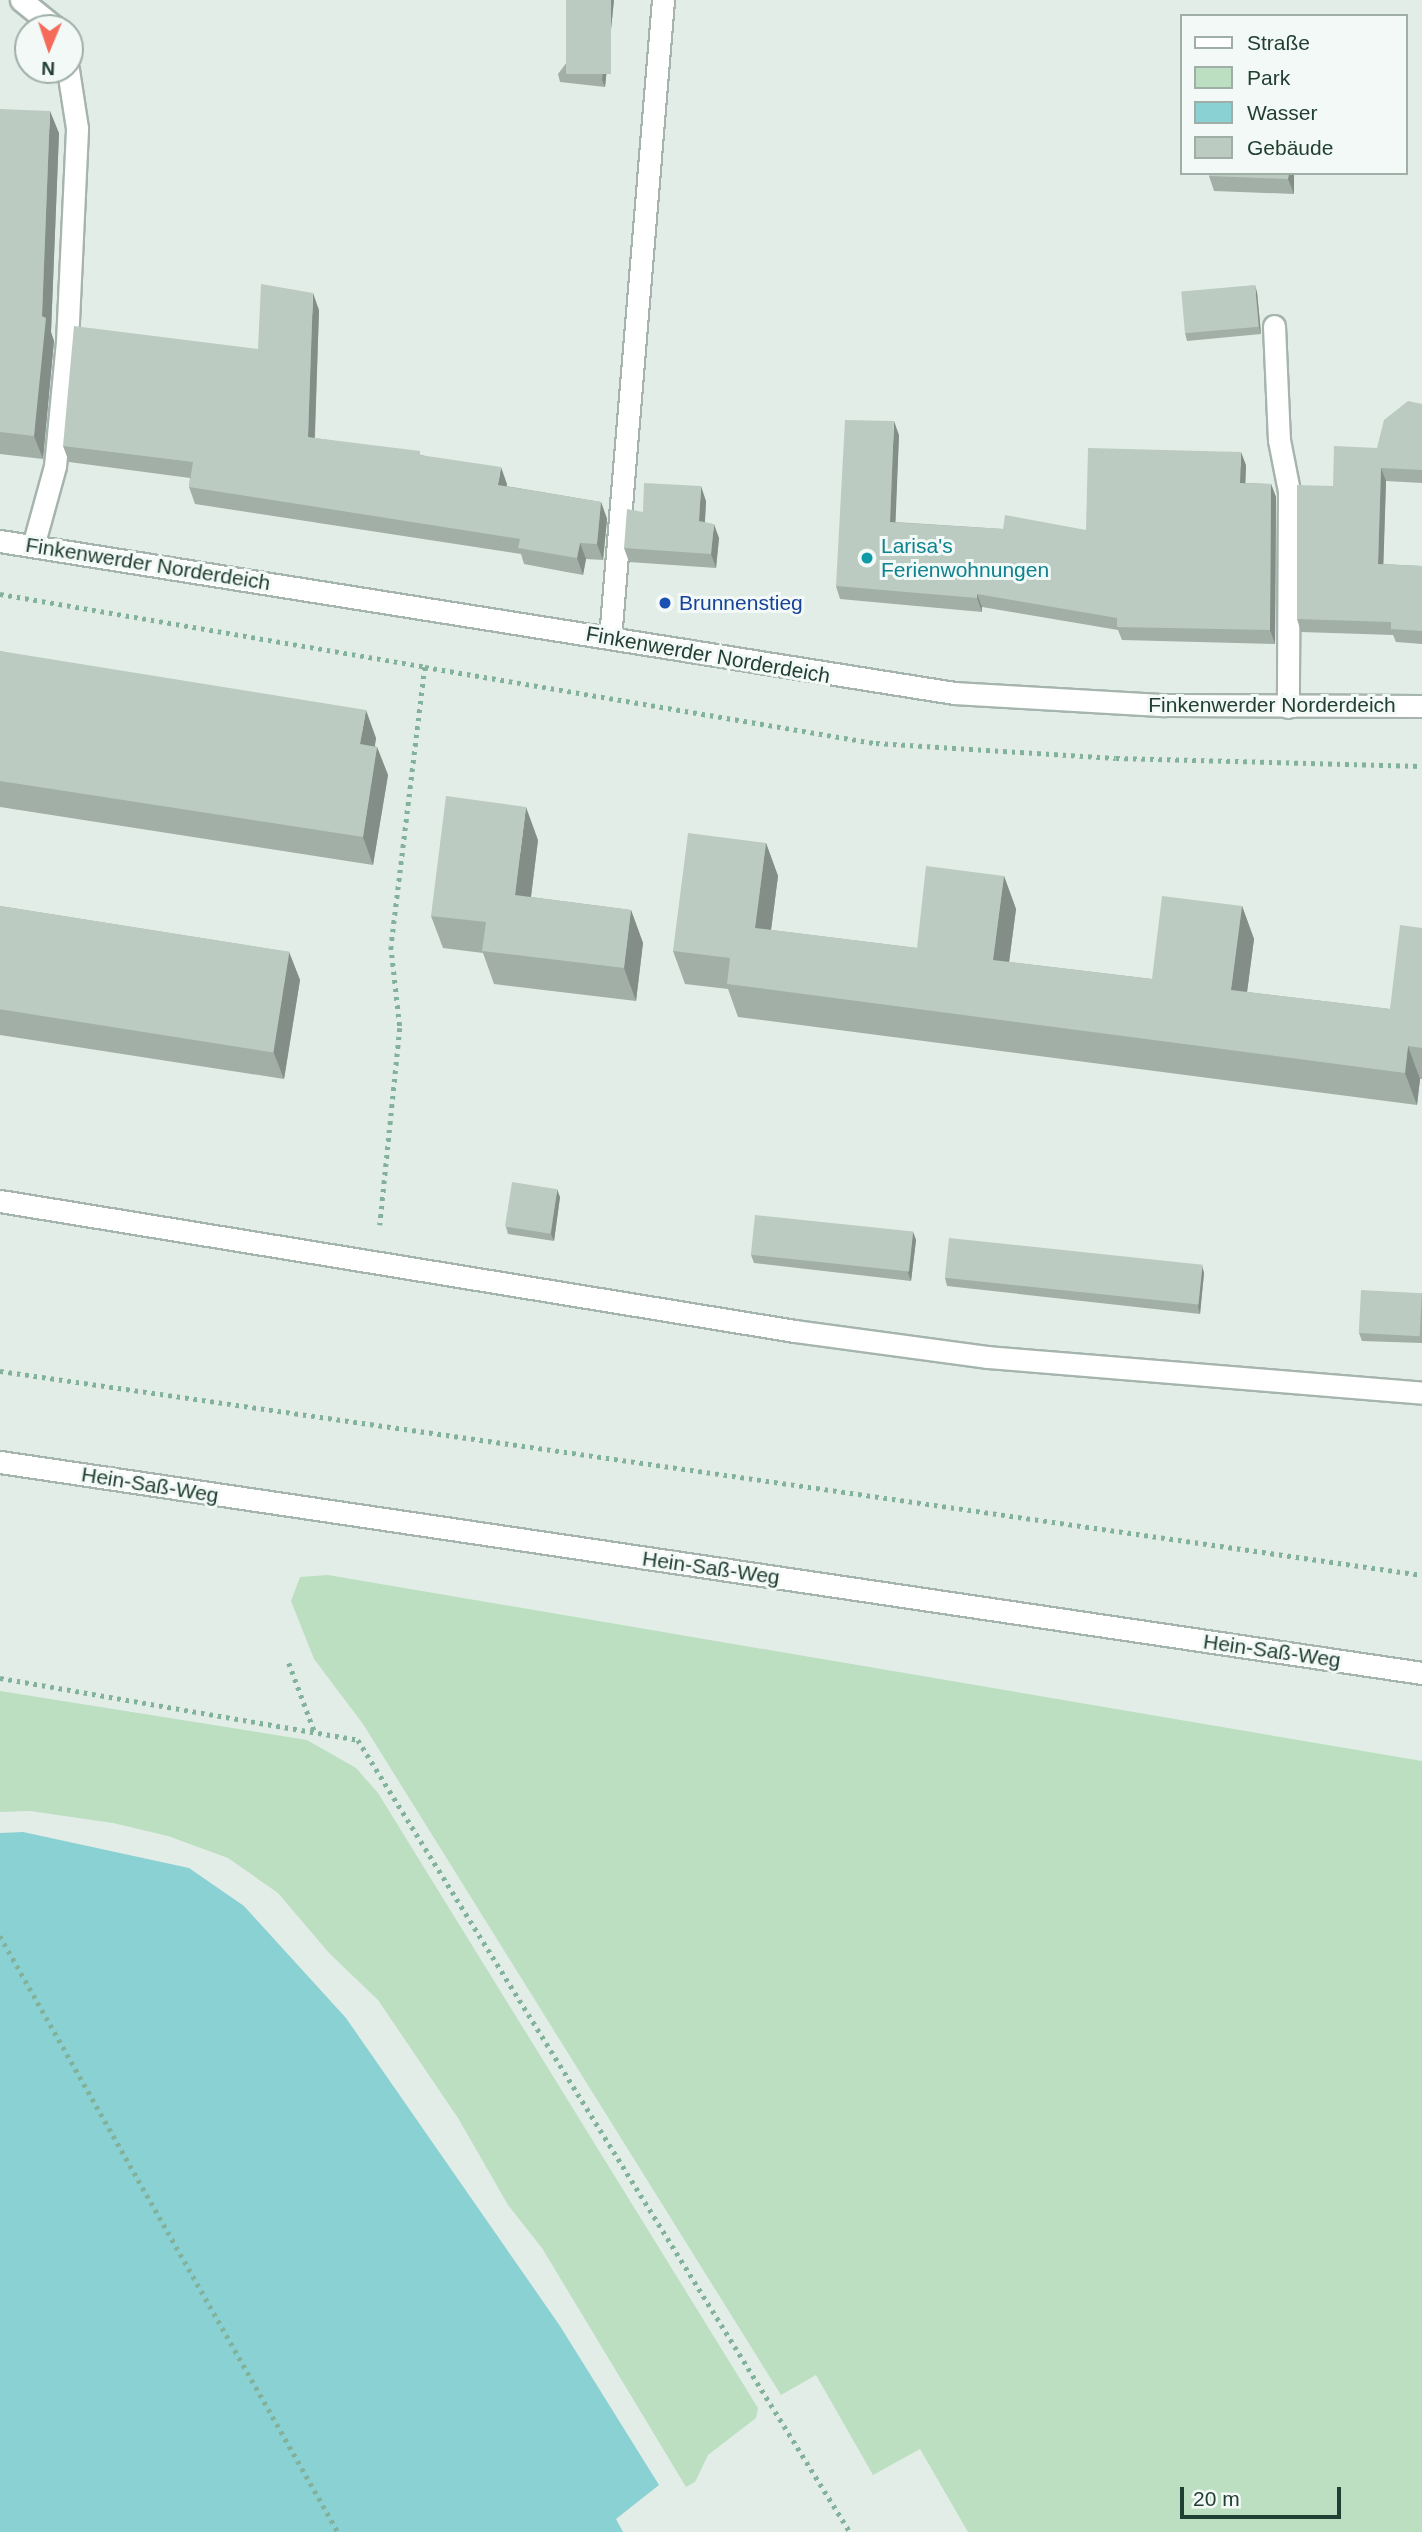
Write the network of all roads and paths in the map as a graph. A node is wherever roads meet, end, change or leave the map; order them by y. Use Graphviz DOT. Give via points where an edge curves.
graph roads {
  1 [pos="21,0"];
  2 [pos="663,0"];
  3 [pos="38,14"];
  4 [pos="70,84"];
  5 [pos="1275,326"];
  6 [pos="0,541"];
  7 [pos="33,546"];
  8 [pos="0,594"];
  9 [pos="610,638"];
  10 [pos="425,667"];
  11 [pos="1422,706"];
  12 [pos="1288,707"];
  13 [pos="1422,766"];
  14 [pos="0,1200"];
  15 [pos="376,1260"];
  16 [pos="0,1371"];
  17 [pos="1422,1393"];
  18 [pos="0,1462"];
  19 [pos="1422,1575"];
  20 [pos="289,1663"];
  21 [pos="1422,1673"];
  22 [pos="0,1678"];
  23 [pos="315,1733"];
  24 [pos="0,1936"];
  25 [pos="338,2532"];
  26 [pos="850,2532"];
  1 -- 3 [label="street"];
  2 -- 9 [label="street"];
  4 -- 7 [label="street" via="77,128 67,342 55,466"];
  5 -- 12 [label="street" via="1279,440 1289,491"];
  6 -- 7 [label="street, Finkenwerder Norderdeich"];
  7 -- 9 [label="street, Finkenwerder Norderdeich"];
  8 -- 10 [label="path"];
  9 -- 12 [label="street, Finkenwerder Norderdeich" via="954,692 1138,704"];
  10 -- 13 [label="path" via="876,743 1116,758"];
  10 -- 15 [label="path" via="391,946 400,1028"];
  11 -- 12 [label="street, Finkenwerder Norderdeich"];
  14 -- 15 [label="street"];
  15 -- 17 [label="street" via="795,1331 987,1357"];
  16 -- 19 [label="path"];
  18 -- 21 [label="street, Hein-Saß-Weg"];
  20 -- 23 [label="path"];
  22 -- 23 [label="path"];
  23 -- 26 [label="path" via="358,1740"];
  24 -- 25 [label="path"];
}
